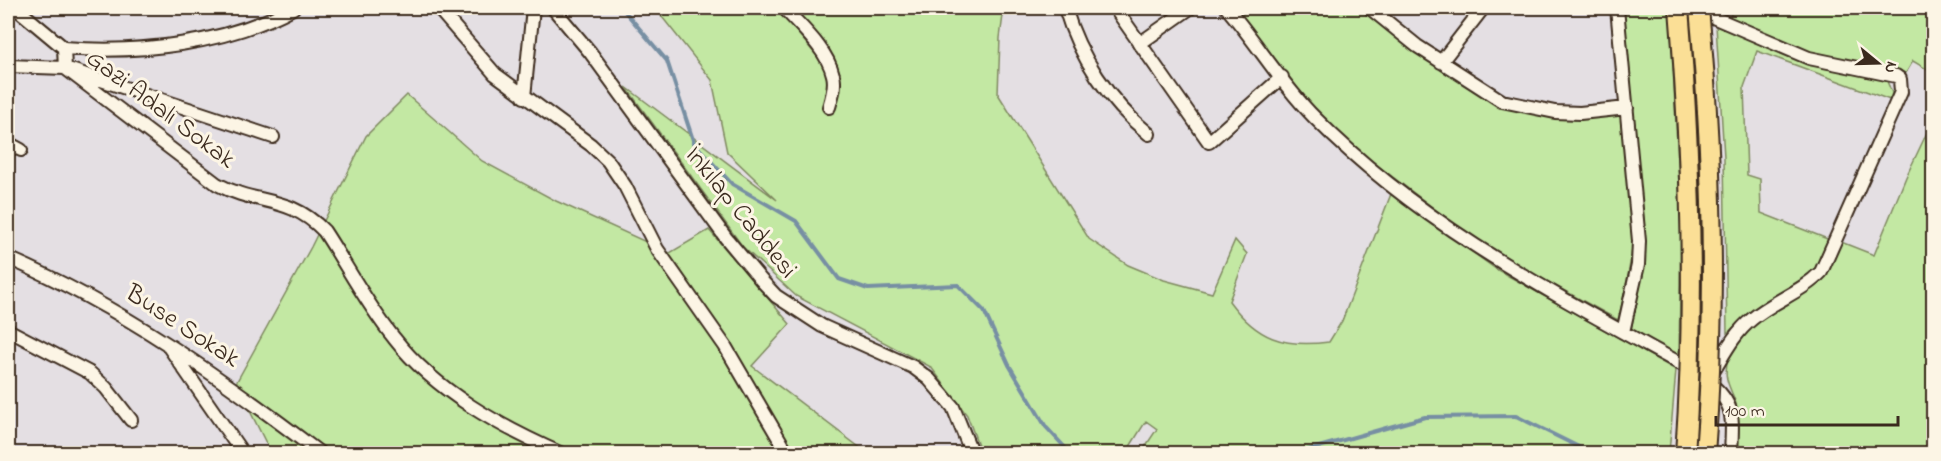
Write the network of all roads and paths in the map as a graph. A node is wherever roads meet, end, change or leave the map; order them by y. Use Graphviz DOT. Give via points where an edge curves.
graph roads {
  1 [pos="16,8"];
  2 [pos="293,8"];
  3 [pos="438,8"];
  4 [pos="533,8"];
  5 [pos="553,8"];
  6 [pos="784,8"];
  7 [pos="1065,8"];
  8 [pos="1115,8"];
  9 [pos="1190,8"];
  10 [pos="1227,8"];
  11 [pos="1370,8"];
  12 [pos="1483,8"];
  13 [pos="1617,8"];
  14 [pos="1679,8"];
  15 [pos="1690,8"];
  16 [pos="1711,11"];
  17 [pos="1139,44"];
  18 [pos="64,48"];
  19 [pos="1441,62"];
  20 [pos="8,66"];
  21 [pos="65,68"];
  22 [pos="1282,77"];
  23 [pos="524,97"];
  24 [pos="829,107"];
  25 [pos="1627,108"];
  26 [pos="1149,134"];
  27 [pos="273,137"];
  28 [pos="8,143"];
  29 [pos="21,150"];
  30 [pos="8,258"];
  31 [pos="8,330"];
  32 [pos="1623,332"];
  33 [pos="165,341"];
  34 [pos="1708,380"];
  35 [pos="131,420"];
  36 [pos="243,453"];
  37 [pos="321,453"];
  38 [pos="562,453"];
  39 [pos="788,453"];
  40 [pos="972,453"];
  41 [pos="1685,453"];
  42 [pos="1705,453"];
  43 [pos="1731,453"];
  1 -- 18 [label="street, Gazi Adalı Sokak"];
  2 -- 18 [label="street" via="245,27 158,47"];
  3 -- 23 [label="street" via="483,62"];
  4 -- 23 [label="street"];
  5 -- 40 [label="street, İnkılap Caddesi" via="597,61 726,238 776,296 822,326 913,367 929,379 953,407"];
  6 -- 24 [label="street" via="815,42 834,76"];
  7 -- 26 [label="street" via="1073,32 1109,95"];
  8 -- 17 [label="street"];
  9 -- 17 [label="street"];
  10 -- 22 [label="street"];
  11 -- 19 [label="street"];
  12 -- 19 [label="street"];
  13 -- 25 [label="street"];
  14 -- 41 [label="highway, bridge" via="1691,168 1693,268"];
  15 -- 16 [label="street"];
  16 -- 34 [label="street" via="1809,58 1896,76 1902,85 1821,272 1750,320"];
  16 -- 42 [label="highway, bridge" via="1714,268"];
  17 -- 22 [label="street" via="1209,142"];
  18 -- 21 [label="street, Gazi Adalı Sokak"];
  19 -- 25 [label="street" via="1513,105 1580,113"];
  20 -- 21 [label="street"];
  21 -- 27 [label="street"];
  21 -- 38 [label="street, Gazi Adalı Sokak" via="217,184 302,212 324,231 386,328 418,365 492,420"];
  22 -- 32 [label="street" via="1312,116 1341,144 1442,224 1510,270"];
  23 -- 39 [label="street" via="608,161 657,249 725,346"];
  25 -- 32 [label="street" via="1639,242 1638,265"];
  28 -- 29 [label="street"];
  30 -- 33 [label="street, Buse Sokak" via="97,300"];
  31 -- 35 [label="street" via="90,373"];
  32 -- 34 [label="street"];
  33 -- 36 [label="street"];
  33 -- 37 [label="street, Buse Sokak" via="265,409"];
  34 -- 43 [label="street" via="1731,409"];
}
